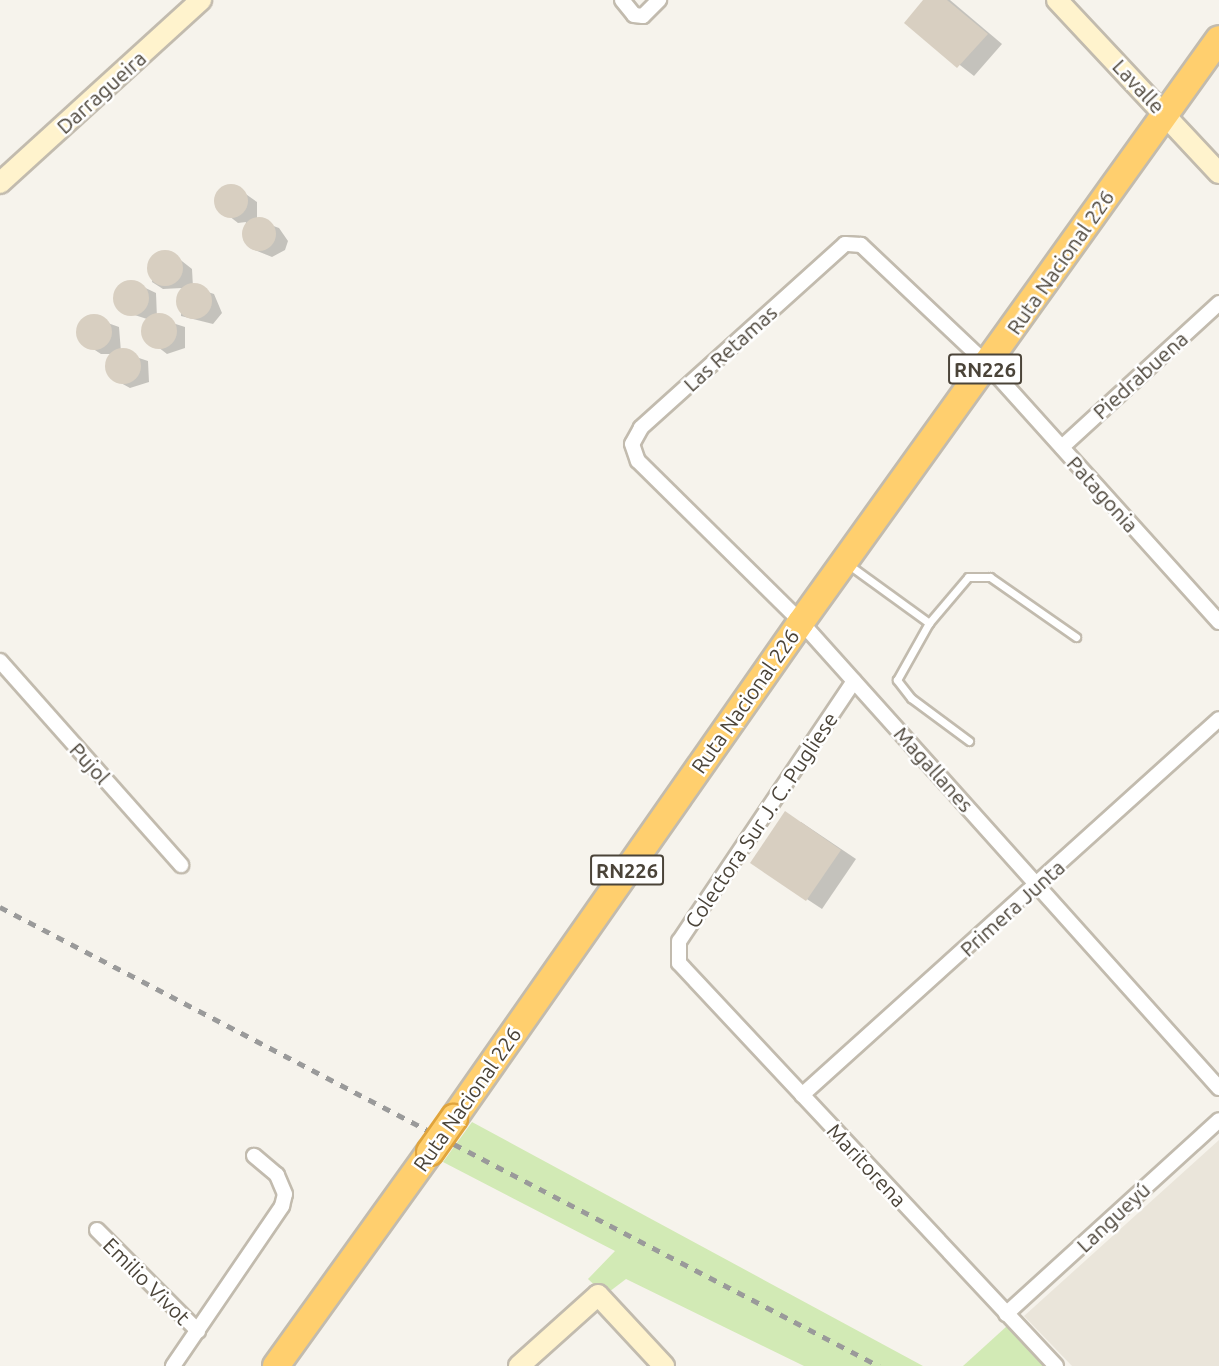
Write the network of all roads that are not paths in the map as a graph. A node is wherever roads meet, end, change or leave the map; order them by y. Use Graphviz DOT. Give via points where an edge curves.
graph roads {
  1 [pos="201,0"];
  2 [pos="622,0"];
  3 [pos="659,0"];
  4 [pos="1057,0"];
  5 [pos="1219,39"];
  6 [pos="1165,114"];
  7 [pos="1219,173"];
  8 [pos="0,183"];
  9 [pos="845,244"];
  10 [pos="1219,303"];
  11 [pos="988,365"];
  12 [pos="1062,447"];
  13 [pos="638,461"];
  14 [pos="845,561"];
  15 [pos="801,622"];
  16 [pos="1219,622"];
  17 [pos="929,623"];
  18 [pos="1076,637"];
  19 [pos="0,661"];
  20 [pos="854,681"];
  21 [pos="1219,719"];
  22 [pos="969,741"];
  23 [pos="181,865"];
  24 [pos="1038,884"];
  25 [pos="679,963"];
  26 [pos="1219,1088"];
  27 [pos="802,1095"];
  28 [pos="1219,1120"];
  29 [pos="254,1156"];
  30 [pos="97,1230"];
  31 [pos="1006,1314"];
  32 [pos="198,1331"];
  33 [pos="173,1366"];
  34 [pos="276,1366"];
  35 [pos="519,1366"];
  36 [pos="664,1366"];
  37 [pos="1056,1366"];
  1 -- 8 [label="street, Darragueira"];
  2 -- 3 [label="street" via="634,15 643,16"];
  4 -- 6 [label="street, Lavalle"];
  5 -- 6 [label="highway, Ruta Nacional 226 / RN226"];
  6 -- 7 [label="street, Lavalle"];
  6 -- 11 [label="highway, Ruta Nacional 226 / RN226"];
  9 -- 11 [label="street, Patagonia" via="861,245"];
  9 -- 13 [label="street, Las Retamas" via="641,428 632,444"];
  10 -- 12 [label="street, Piedrabuena"];
  11 -- 12 [label="street, Patagonia"];
  11 -- 14 [label="highway, Ruta Nacional 226 / RN226"];
  12 -- 16 [label="street, Patagonia"];
  13 -- 15 [label="street, Magallanes"];
  14 -- 15 [label="highway, Ruta Nacional 226 / RN226"];
  14 -- 17 [label="lane"];
  15 -- 20 [label="street, Magallanes"];
  15 -- 34 [label="highway, Ruta Nacional 226 / RN226, bridge"];
  17 -- 18 [label="lane" via="968,577 978,574"];
  17 -- 22 [label="lane" via="897,680 911,698"];
  19 -- 23 [label="street, Pujol"];
  20 -- 24 [label="street, Magallanes"];
  20 -- 25 [label="street, Colectora Sur J. C. Pugliese" via="679,941"];
  21 -- 24 [label="street, Primera Junta"];
  24 -- 26 [label="street, Magallanes"];
  24 -- 27 [label="street, Primera Junta"];
  25 -- 27 [label="street, Maritorena"];
  27 -- 31 [label="street, Maritorena"];
  28 -- 31 [label="street, Langueyú"];
  29 -- 32 [label="street" via="277,1175 285,1194 282,1206"];
  30 -- 32 [label="street, Emilio Vivot"];
  31 -- 37 [label="street, Maritorena"];
  32 -- 33 [label="street"];
  35 -- 36 [label="street" via="598,1295"];
}
